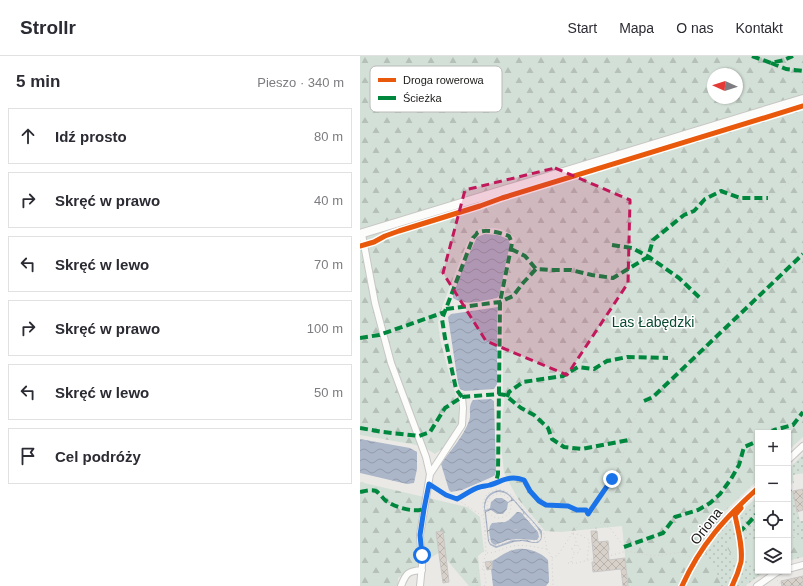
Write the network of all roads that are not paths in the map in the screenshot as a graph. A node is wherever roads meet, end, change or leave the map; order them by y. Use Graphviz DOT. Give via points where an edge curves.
graph roads {
  1 [pos="803,99"];
  2 [pos="361,234"];
  3 [pos="462,397"];
  4 [pos="803,446"];
  5 [pos="791,457"];
  6 [pos="430,474"];
  7 [pos="755,491"];
  8 [pos="803,565"];
  9 [pos="791,568"];
  10 [pos="422,570"];
  11 [pos="774,574"];
  12 [pos="401,586"];
  13 [pos="420,586"];
  14 [pos="682,586"];
  15 [pos="757,586"];
  1 -- 2 [label="main road"];
  2 -- 6 [label="street" via="391,363"];
  3 -- 6 [label="street" via="462,424"];
  4 -- 5 [label="street"];
  6 -- 10 [label="street" via="420,535"];
  7 -- 14 [label="street, Oriona" via="712,535 694,561"];
  8 -- 9 [label="street"];
  10 -- 12 [label="street" via="413,570 407,574"];
  10 -- 13 [label="street"];
  11 -- 15 [label="street"];
}
